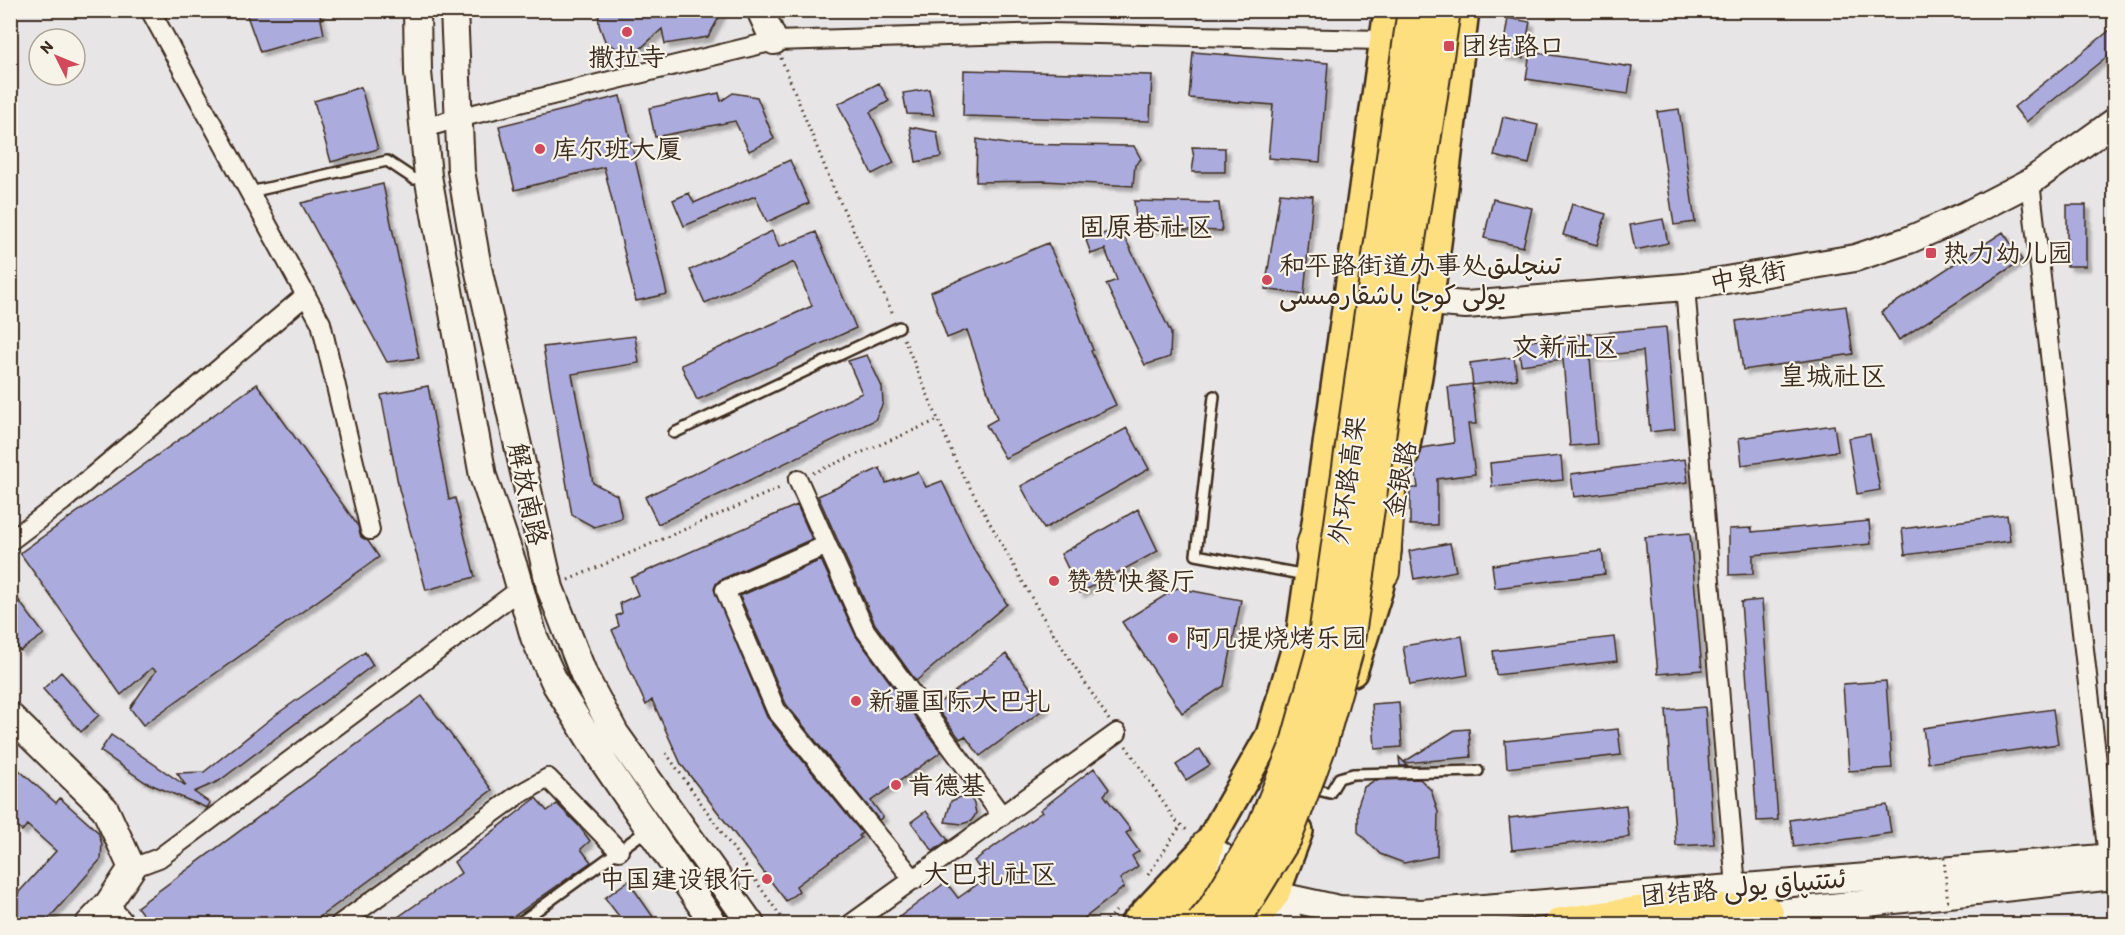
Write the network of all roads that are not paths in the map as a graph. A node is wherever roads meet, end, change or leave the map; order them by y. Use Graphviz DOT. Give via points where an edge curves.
graph roads {
  1 [pos="150,10"];
  2 [pos="417,10"];
  3 [pos="454,10"];
  4 [pos="760,10"];
  5 [pos="1388,10"];
  6 [pos="1400,10"];
  7 [pos="1414,10"];
  8 [pos="1444,10"];
  9 [pos="1464,10"];
  10 [pos="1382,40"];
  11 [pos="774,41"];
  12 [pos="458,118"];
  13 [pos="2115,122"];
  14 [pos="425,128"];
  15 [pos="414,179"];
  16 [pos="2030,182"];
  17 [pos="250,192"];
  18 [pos="1349,285"];
  19 [pos="1685,287"];
  20 [pos="306,295"];
  21 [pos="1429,302"];
  22 [pos="899,327"];
  23 [pos="1214,396"];
  24 [pos="674,433"];
  25 [pos="798,480"];
  26 [pos="370,530"];
  27 [pos="10,541"];
  28 [pos="827,546"];
  29 [pos="1310,562"];
  30 [pos="1383,572"];
  31 [pos="519,590"];
  32 [pos="10,716"];
  33 [pos="1117,733"];
  34 [pos="1478,771"];
  35 [pos="1314,789"];
  36 [pos="1002,816"];
  37 [pos="649,829"];
  38 [pos="1207,846"];
  39 [pos="619,851"];
  40 [pos="2112,863"];
  41 [pos="132,868"];
  42 [pos="914,880"];
  43 [pos="1736,887"];
  44 [pos="1275,896"];
  45 [pos="108,904"];
  46 [pos="1126,917"];
  47 [pos="1757,918"];
  48 [pos="88,924"];
  49 [pos="126,924"];
  50 [pos="340,924"];
  51 [pos="518,924"];
  52 [pos="714,924"];
  53 [pos="751,924"];
  54 [pos="852,924"];
  55 [pos="1166,924"];
  56 [pos="1202,924"];
  57 [pos="1232,924"];
  58 [pos="1252,924"];
  59 [pos="1290,924"];
  60 [pos="1561,924"];
  61 [pos="1677,924"];
  1 -- 17 [label="street"];
  2 -- 14 [label="main road" via="418,72"];
  3 -- 12 [label="main road, 解放南路"];
  4 -- 11 [label="main road"];
  5 -- 10 [label="main road"];
  6 -- 29 [label="highway" via="1327,500"];
  7 -- 56 [label="highway, 外环路高架, bridge" via="1323,650 1296,747 1264,826"];
  8 -- 57 [label="highway, 外环路高架, bridge" via="1346,653 1320,745 1286,836"];
  9 -- 21 [label="main road, 金银路"];
  9 -- 30 [label="highway" via="1392,450"];
  10 -- 11 [label="street" via="1048,33"];
  10 -- 18 [label="main road"];
  11 -- 12 [label="street"];
  12 -- 14 [label="street"];
  12 -- 53 [label="main road, 解放南路" via="461,171 478,268 550,588 584,675 615,733"];
  13 -- 16 [label="main road, 中泉街"];
  14 -- 31 [label="main road" via="429,176 483,476"];
  15 -- 17 [label="lane" via="387,161"];
  16 -- 19 [label="main road, 中泉街" via="1909,240 1855,258"];
  16 -- 40 [label="street"];
  17 -- 20 [label="street"];
  18 -- 21 [label="main road, 中泉街"];
  18 -- 29 [label="main road"];
  19 -- 21 [label="main road, 中泉街" via="1466,304"];
  19 -- 43 [label="street"];
  20 -- 26 [label="street" via="321,323"];
  20 -- 27 [label="street" via="63,501"];
  21 -- 30 [label="main road, 金银路" via="1417,391"];
  22 -- 24 [label="lane"];
  23 -- 29 [label="lane" via="1196,555"];
  25 -- 28 [label="street"];
  28 -- 36 [label="street" via="865,630"];
  28 -- 42 [label="street" via="725,591 776,710"];
  29 -- 38 [label="main road" via="1301,630 1270,735"];
  30 -- 35 [label="main road, 金银路"];
  31 -- 37 [label="main road" via="534,637 556,685"];
  31 -- 41 [label="street" via="159,858"];
  32 -- 41 [label="main road" via="105,809"];
  33 -- 36 [label="street"];
  34 -- 35 [label="lane" via="1353,774 1339,778 1330,793"];
  35 -- 44 [label="main road, 金银路"];
  36 -- 42 [label="street"];
  37 -- 39 [label="lane"];
  37 -- 52 [label="main road"];
  38 -- 44 [label="main road, 团结路 ئىتتىپاق يولى"];
  38 -- 46 [label="main road"];
  38 -- 55 [label="highway" via="1194,890"];
  39 -- 50 [label="street" via="548,778"];
  39 -- 51 [label="lane"];
  40 -- 43 [label="main road, 团结路 ئىتتىپاق يولى"];
  40 -- 47 [label="main road, 团结路 ئىتتىپاق يولى"];
  41 -- 45 [label="main road"];
  42 -- 54 [label="street"];
  43 -- 44 [label="main road, 团结路 ئىتتىپاق يولى" via="1421,913 1340,909"];
  44 -- 58 [label="main road, 金银路"];
  44 -- 59 [label="main road"];
  45 -- 48 [label="main road"];
  45 -- 49 [label="street"];
  47 -- 60 [label="highway" via="1679,907"];
  47 -- 61 [label="main road, 团结路 ئىتتىپاق يولى"];
}
